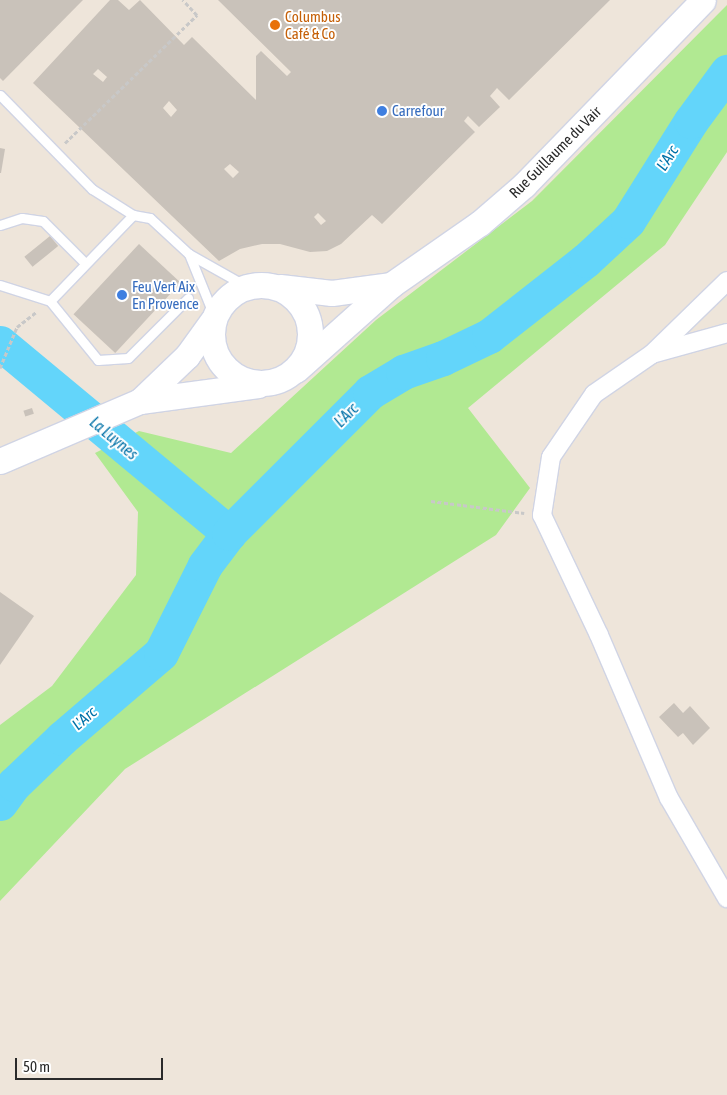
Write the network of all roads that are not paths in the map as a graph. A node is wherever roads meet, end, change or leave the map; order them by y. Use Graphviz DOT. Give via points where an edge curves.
graph roads {
  1 [pos="703,0"];
  2 [pos="0,95"];
  3 [pos="133,215"];
  4 [pos="0,225"];
  5 [pos="189,254"];
  6 [pos="85,264"];
  7 [pos="727,281"];
  8 [pos="0,285"];
  9 [pos="391,285"];
  10 [pos="246,286"];
  11 [pos="280,287"];
  12 [pos="188,298"];
  13 [pos="50,301"];
  14 [pos="213,318"];
  15 [pos="727,333"];
  16 [pos="652,354"];
  17 [pos="296,370"];
  18 [pos="263,384"];
  19 [pos="132,404"];
  20 [pos="6,456"];
  21 [pos="727,898"];
  1 -- 9 [label="main road, Rue Guillaume du Vair" via="524,185 480,223"];
  2 -- 3 [label="lane" via="92,189"];
  3 -- 5 [label="lane" via="150,218"];
  3 -- 6 [label="lane"];
  4 -- 6 [label="lane" via="22,218 43,221"];
  5 -- 10 [label="lane"];
  5 -- 14 [label="lane"];
  6 -- 13 [label="lane"];
  7 -- 16 [label="street"];
  8 -- 13 [label="lane"];
  9 -- 11 [label="main road, Rue Guillaume du Vair" via="332,293"];
  9 -- 17 [label="main road, Rue Guillaume du Vair"];
  10 -- 11 [label="main road" via="264,284"];
  10 -- 14 [label="main road" via="228,297"];
  11 -- 17 [label="main road" via="300,302 311,330 308,352"];
  12 -- 13 [label="lane" via="128,358 98,360"];
  14 -- 18 [label="main road" via="212,346 224,369 241,380"];
  14 -- 19 [label="main road" via="187,356"];
  15 -- 16 [label="street"];
  16 -- 21 [label="street" via="594,394 552,456 542,515 599,635 669,798"];
  17 -- 18 [label="main road" via="280,380"];
  18 -- 19 [label="main road"];
  19 -- 20 [label="main road"];
}
